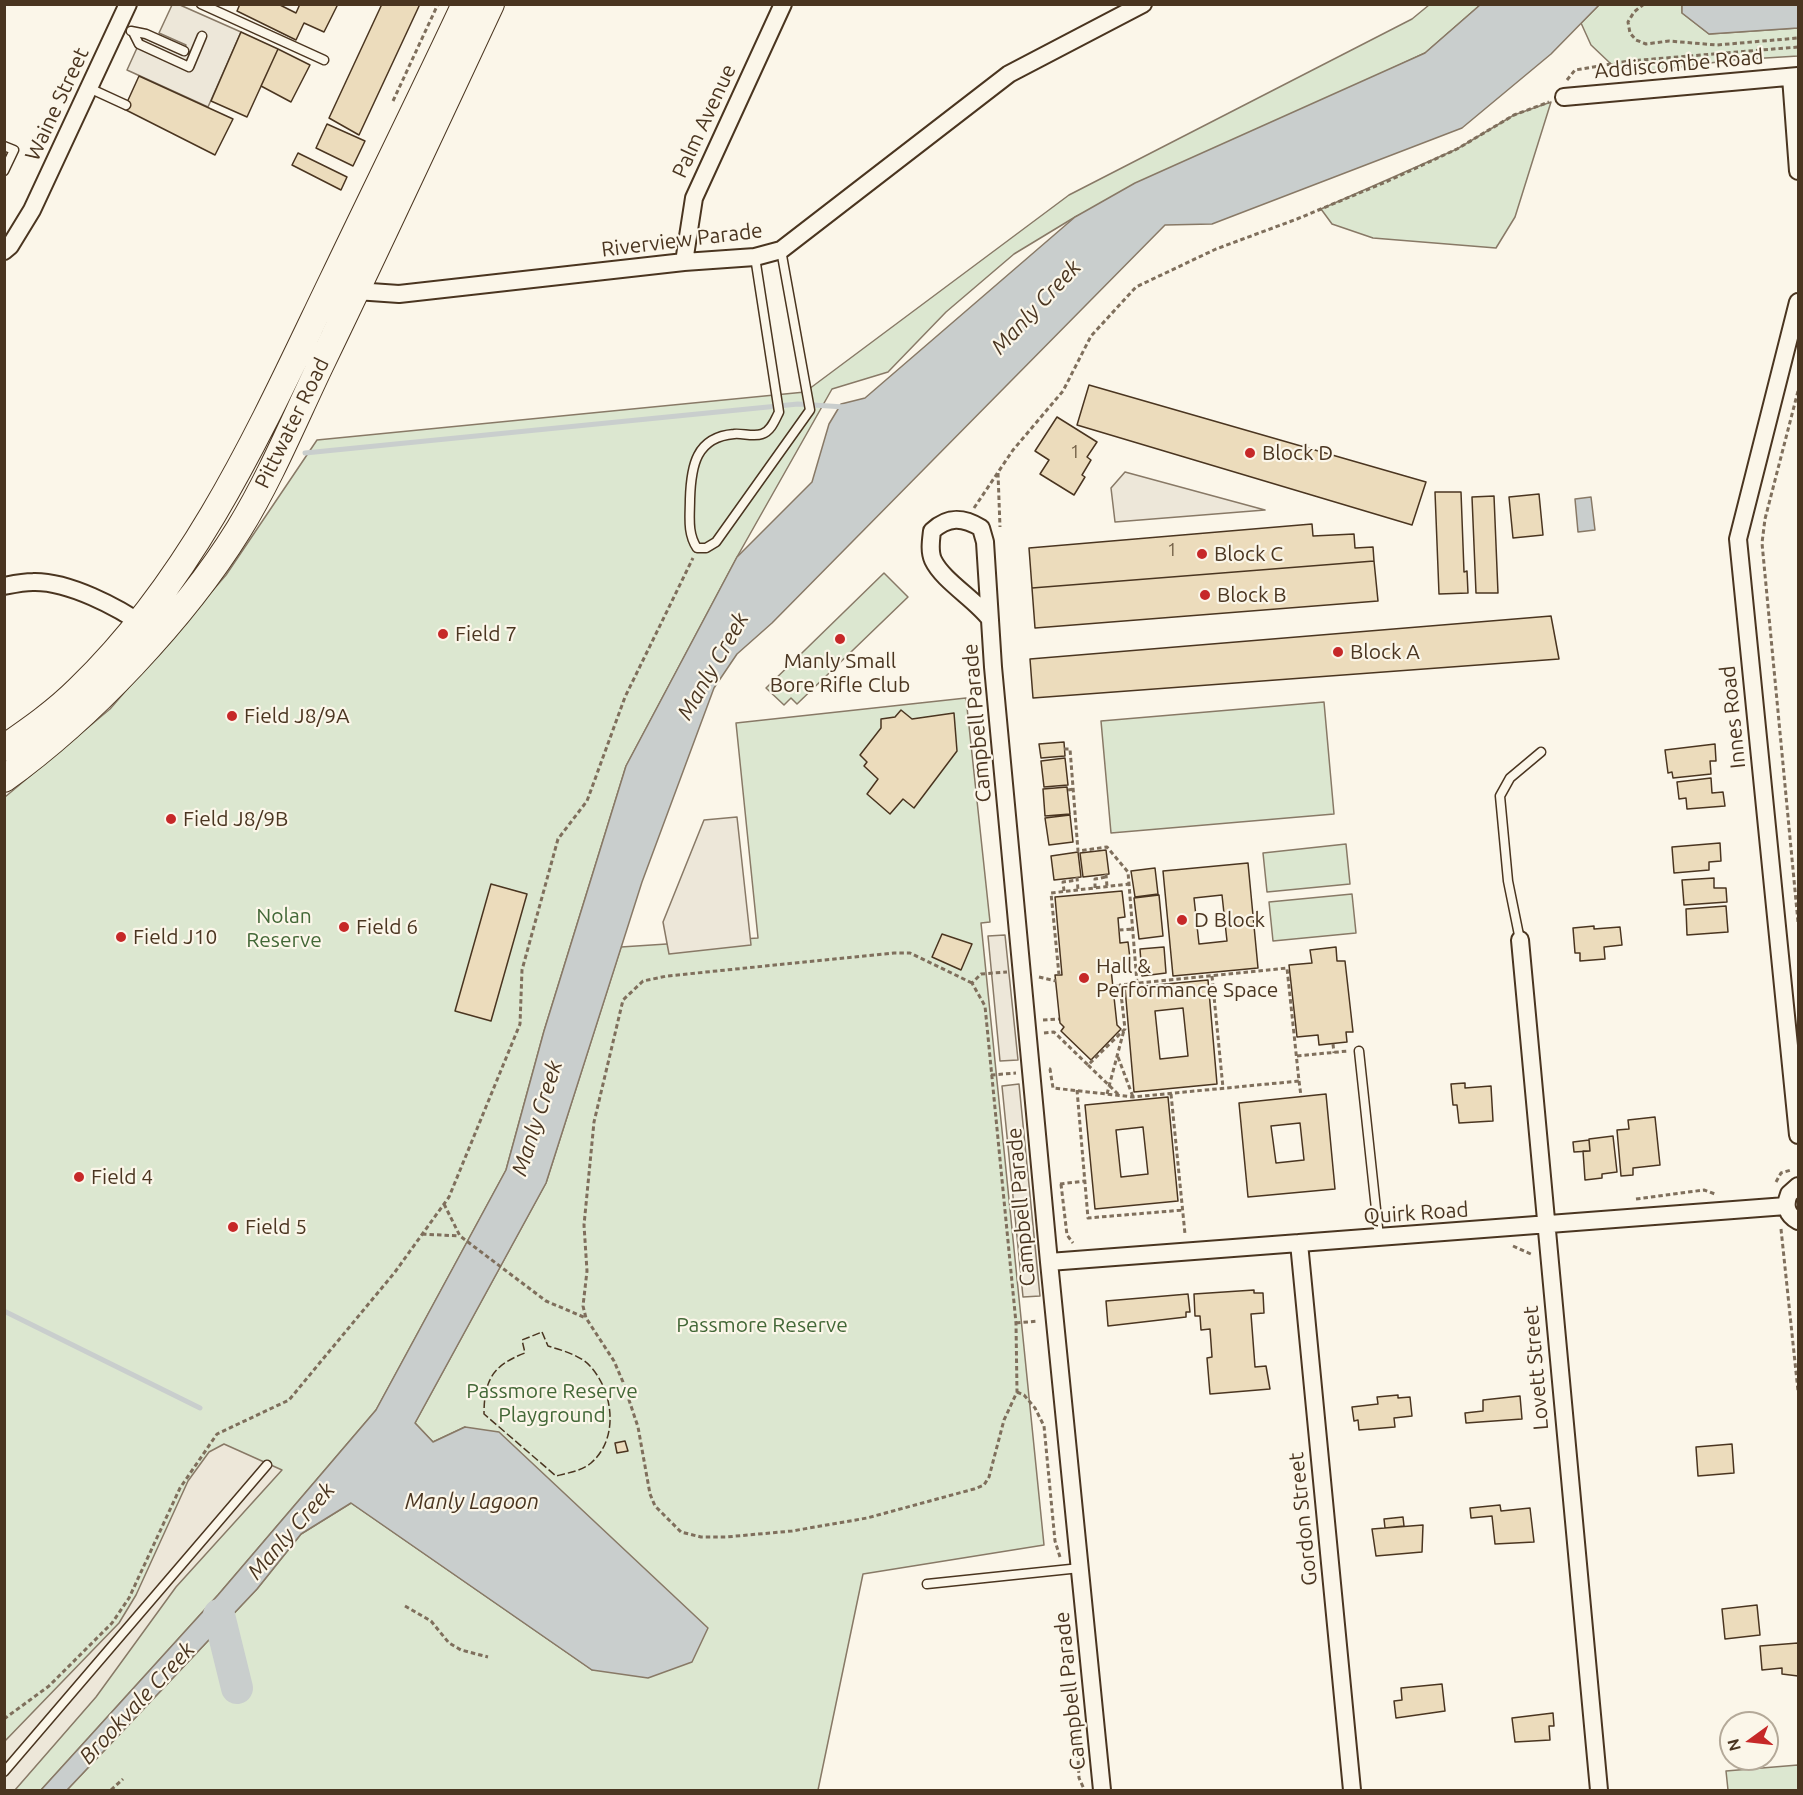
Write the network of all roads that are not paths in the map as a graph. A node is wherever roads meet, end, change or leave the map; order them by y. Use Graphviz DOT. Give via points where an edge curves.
graph roads {
  1 [pos="128,4"];
  2 [pos="201,4"];
  3 [pos="465,4"];
  4 [pos="490,4"];
  5 [pos="783,4"];
  6 [pos="1143,4"];
  7 [pos="126,27"];
  8 [pos="202,36"];
  9 [pos="184,51"];
  10 [pos="324,60"];
  11 [pos="1795,76"];
  12 [pos="89,88"];
  13 [pos="1563,92"];
  14 [pos="126,105"];
  15 [pos="4,146"];
  16 [pos="4,171"];
  17 [pos="1798,171"];
  18 [pos="4,250"];
  19 [pos="782,250"];
  20 [pos="755,257"];
  21 [pos="684,262"];
  22 [pos="333,278"];
  23 [pos="357,291"];
  24 [pos="1798,302"];
  25 [pos="4,586"];
  26 [pos="990,619"];
  27 [pos="149,628"];
  28 [pos="4,748"];
  29 [pos="1541,752"];
  30 [pos="4,779"];
  31 [pos="1520,940"];
  32 [pos="1359,1051"];
  33 [pos="1798,1135"];
  34 [pos="1798,1186"];
  35 [pos="1781,1206"];
  36 [pos="1798,1221"];
  37 [pos="1545,1226"];
  38 [pos="1379,1238"];
  39 [pos="1299,1243"];
  40 [pos="1049,1262"];
  41 [pos="267,1465"];
  42 [pos="1071,1569"];
  43 [pos="927,1584"];
  44 [pos="4,1772"];
  45 [pos="1102,1791"];
  46 [pos="1352,1791"];
  47 [pos="1599,1791"];
  1 -- 7 [label="street, Waine Street"];
  2 -- 10 [label="lane"];
  3 -- 22 [label="main road, Pittwater Road"];
  4 -- 23 [label="main road, Pittwater Road"];
  5 -- 21 [label="street, Palm Avenue" via="694,198"];
  6 -- 19 [label="street, Riverview Parade" via="1009,74"];
  7 -- 8 [label="lane" via="139,44 189,68"];
  7 -- 9 [label="lane"];
  7 -- 12 [label="street, Waine Street"];
  11 -- 13 [label="street, Addiscombe Road"];
  11 -- 17 [label="street"];
  12 -- 14 [label="lane"];
  12 -- 18 [label="street, Waine Street" via="32,210"];
  15 -- 16 [label="lane" via="14,150"];
  19 -- 20 [label="street, Riverview Parade"];
  19 -- 20 [label="lane" via="810,410 716,542 697,548 690,538 694,460 704,445 717,437 763,434 779,412"];
  20 -- 21 [label="street, Riverview Parade"];
  21 -- 23 [label="street, Riverview Parade" via="399,294"];
  22 -- 23 [label="street, Riverview Parade"];
  22 -- 27 [label="main road, Pittwater Road" via="279,394"];
  23 -- 27 [label="main road, Pittwater Road" via="239,529 198,587"];
  24 -- 33 [label="street, Innes Road" via="1738,538"];
  25 -- 27 [label="street" via="35,582 72,590 118,608"];
  26 -- 26 [label="street, Campbell Parade" via="932,558 932,531 949,520 966,519 981,528"];
  26 -- 40 [label="street, Campbell Parade"];
  27 -- 28 [label="main road, Pittwater Road" via="48,717"];
  27 -- 30 [label="main road, Pittwater Road" via="89,710"];
  29 -- 31 [label="lane" via="1510,778 1500,796 1508,881"];
  31 -- 37 [label="street, Lovett Street"];
  32 -- 38 [label="lane"];
  34 -- 35 [label="street"];
  35 -- 36 [label="street"];
  35 -- 37 [label="street, Quirk Road"];
  37 -- 38 [label="street, Quirk Road"];
  37 -- 47 [label="street, Lovett Street"];
  38 -- 39 [label="street, Quirk Road"];
  39 -- 40 [label="street, Quirk Road"];
  39 -- 46 [label="street, Gordon Street"];
  40 -- 42 [label="street, Campbell Parade"];
  41 -- 44 [label="lane"];
  42 -- 43 [label="lane"];
  42 -- 45 [label="street, Campbell Parade"];
}
